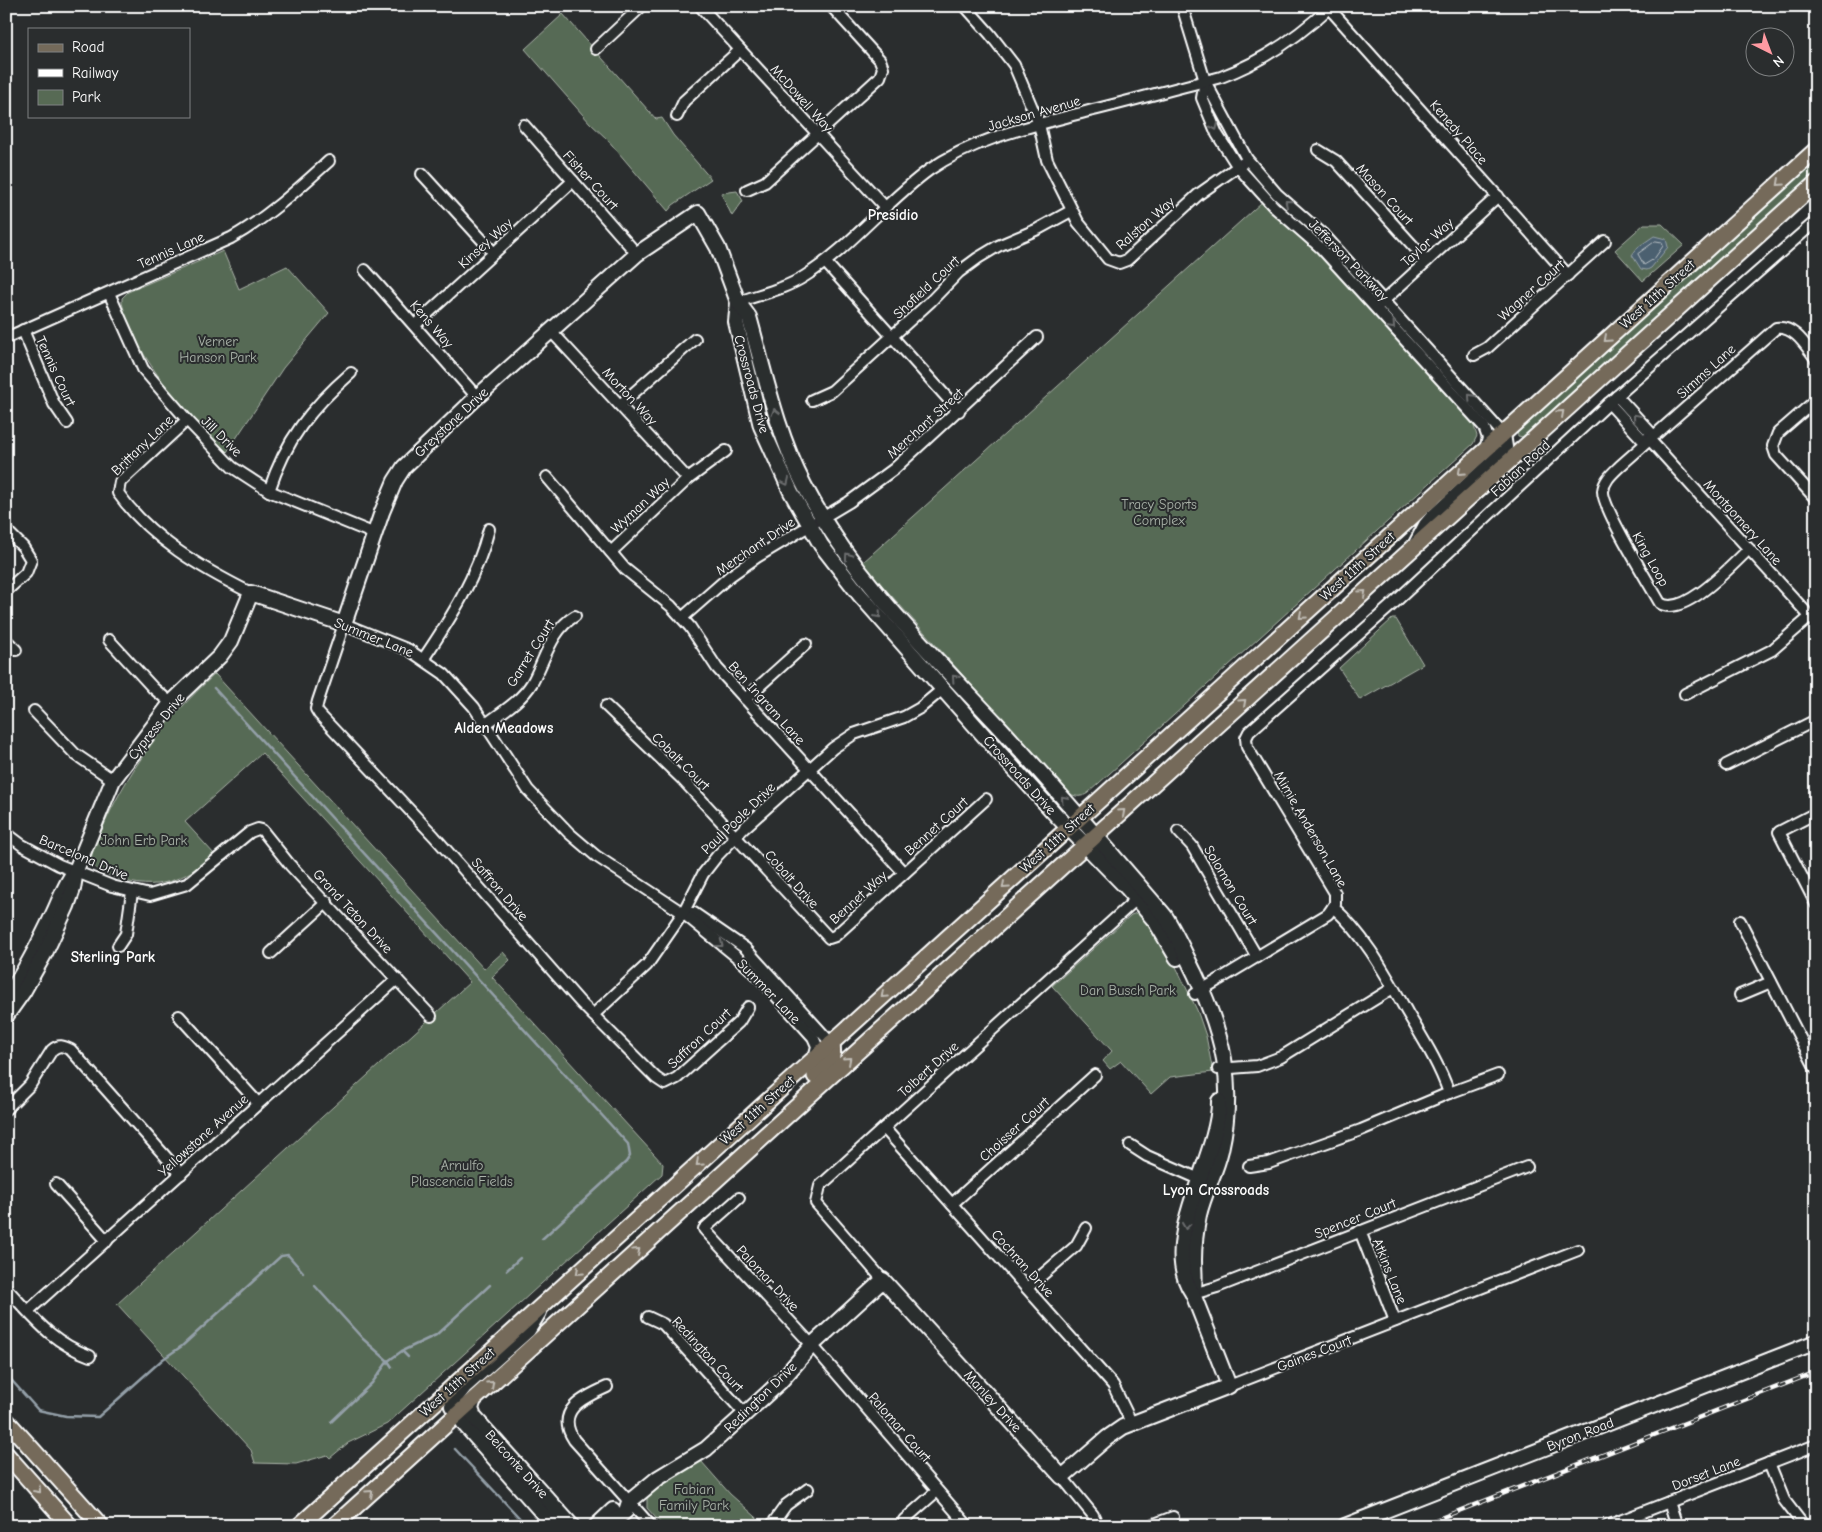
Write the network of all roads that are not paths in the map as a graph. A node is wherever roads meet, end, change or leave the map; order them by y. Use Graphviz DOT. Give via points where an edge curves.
graph roads {
  1 [pos="642,6"];
  2 [pos="700,6"];
  3 [pos="831,6"];
  4 [pos="965,6"];
  5 [pos="1182,6"];
  6 [pos="1330,7"];
  7 [pos="596,49"];
  8 [pos="740,50"];
  9 [pos="1205,81"];
  10 [pos="677,116"];
  11 [pos="1039,124"];
  12 [pos="524,126"];
  13 [pos="817,135"];
  14 [pos="1318,150"];
  15 [pos="1816,150"];
  16 [pos="1247,159"];
  17 [pos="329,161"];
  18 [pos="1238,167"];
  19 [pos="422,174"];
  20 [pos="573,181"];
  21 [pos="1816,183"];
  22 [pos="747,190"];
  23 [pos="1498,196"];
  24 [pos="884,207"];
  25 [pos="1071,211"];
  26 [pos="698,213"];
  27 [pos="1816,221"];
  28 [pos="1605,241"];
  29 [pos="494,253"];
  30 [pos="637,254"];
  31 [pos="1427,261"];
  32 [pos="825,262"];
  33 [pos="365,270"];
  34 [pos="1568,275"];
  35 [pos="109,293"];
  36 [pos="738,302"];
  37 [pos="1380,304"];
  38 [pos="415,325"];
  39 [pos="23,330"];
  40 [pos="551,331"];
  41 [pos="892,337"];
  42 [pos="6,338"];
  43 [pos="1037,338"];
  44 [pos="695,339"];
  45 [pos="1474,355"];
  46 [pos="1816,359"];
  47 [pos="351,373"];
  48 [pos="477,397"];
  49 [pos="1613,399"];
  50 [pos="812,400"];
  51 [pos="1816,400"];
  52 [pos="620,405"];
  53 [pos="959,411"];
  54 [pos="187,420"];
  55 [pos="67,423"];
  56 [pos="1503,434"];
  57 [pos="1650,440"];
  58 [pos="1485,450"];
  59 [pos="726,451"];
  60 [pos="547,477"];
  61 [pos="688,479"];
  62 [pos="118,490"];
  63 [pos="269,491"];
  64 [pos="1816,499"];
  65 [pos="823,518"];
  66 [pos="809,526"];
  67 [pos="489,529"];
  68 [pos="6,530"];
  69 [pos="375,534"];
  70 [pos="1416,545"];
  71 [pos="1749,549"];
  72 [pos="611,552"];
  73 [pos="6,591"];
  74 [pos="251,593"];
  75 [pos="576,616"];
  76 [pos="682,618"];
  77 [pos="1813,620"];
  78 [pos="344,624"];
  79 [pos="6,640"];
  80 [pos="109,640"];
  81 [pos="806,644"];
  82 [pos="16,650"];
  83 [pos="424,658"];
  84 [pos="944,688"];
  85 [pos="1686,694"];
  86 [pos="745,699"];
  87 [pos="171,703"];
  88 [pos="606,706"];
  89 [pos="316,709"];
  90 [pos="34,711"];
  91 [pos="1816,720"];
  92 [pos="486,724"];
  93 [pos="1246,738"];
  94 [pos="1726,765"];
  95 [pos="809,770"];
  96 [pos="113,780"];
  97 [pos="986,799"];
  98 [pos="1816,813"];
  99 [pos="1074,823"];
  100 [pos="254,830"];
  101 [pos="1178,831"];
  102 [pos="6,833"];
  103 [pos="736,837"];
  104 [pos="1091,840"];
  105 [pos="76,870"];
  106 [pos="904,873"];
  107 [pos="132,892"];
  108 [pos="1140,895"];
  109 [pos="326,902"];
  110 [pos="1816,904"];
  111 [pos="1333,907"];
  112 [pos="683,913"];
  113 [pos="1740,921"];
  114 [pos="829,938"];
  115 [pos="118,946"];
  116 [pos="271,953"];
  117 [pos="1257,957"];
  118 [pos="397,979"];
  119 [pos="1771,982"];
  120 [pos="1393,988"];
  121 [pos="1199,992"];
  122 [pos="1740,994"];
  123 [pos="6,998"];
  124 [pos="748,1008"];
  125 [pos="593,1015"];
  126 [pos="6,1016"];
  127 [pos="179,1016"];
  128 [pos="431,1016"];
  129 [pos="831,1043"];
  130 [pos="814,1059"];
  131 [pos="1816,1068"];
  132 [pos="1222,1069"];
  133 [pos="1095,1074"];
  134 [pos="1498,1075"];
  135 [pos="665,1084"];
  136 [pos="1449,1093"];
  137 [pos="258,1103"];
  138 [pos="6,1109"];
  139 [pos="884,1128"];
  140 [pos="1130,1145"];
  141 [pos="750,1149"];
  142 [pos="1249,1166"];
  143 [pos="1527,1167"];
  144 [pos="181,1174"];
  145 [pos="1204,1181"];
  146 [pos="56,1184"];
  147 [pos="739,1198"];
  148 [pos="952,1204"];
  149 [pos="1086,1228"];
  150 [pos="1360,1232"];
  151 [pos="107,1241"];
  152 [pos="1578,1250"];
  153 [pos="883,1280"];
  154 [pos="6,1288"];
  155 [pos="1027,1288"];
  156 [pos="1193,1294"];
  157 [pos="543,1304"];
  158 [pos="28,1311"];
  159 [pos="648,1317"];
  160 [pos="1395,1321"];
  161 [pos="1816,1342"];
  162 [pos="812,1345"];
  163 [pos="90,1356"];
  164 [pos="1228,1386"];
  165 [pos="607,1387"];
  166 [pos="474,1399"];
  167 [pos="457,1414"];
  168 [pos="745,1414"];
  169 [pos="6,1420"];
  170 [pos="1132,1424"];
  171 [pos="1816,1445"];
  172 [pos="6,1454"];
  173 [pos="1769,1463"];
  174 [pos="1062,1477"];
  175 [pos="808,1489"];
  176 [pos="938,1491"];
  177 [pos="629,1502"];
  178 [pos="1669,1502"];
  179 [pos="1173,1517"];
  180 [pos="904,1520"];
  181 [pos="70,1526"];
  182 [pos="101,1526"];
  183 [pos="299,1526"];
  184 [pos="334,1526"];
  185 [pos="554,1526"];
  186 [pos="572,1526"];
  187 [pos="596,1526"];
  188 [pos="609,1526"];
  189 [pos="651,1526"];
  190 [pos="771,1526"];
  191 [pos="968,1526"];
  192 [pos="1098,1526"];
  193 [pos="1149,1526"];
  194 [pos="1345,1526"];
  195 [pos="1607,1526"];
  196 [pos="1677,1526"];
  197 [pos="1804,1526"];
  1 -- 7 [label="street"];
  2 -- 8 [label="street, McDowell Way"];
  3 -- 13 [label="street" via="880,60 883,68 875,84"];
  4 -- 11 [label="street" via="1014,65"];
  5 -- 9 [label="street, Jefferson Parkway"];
  6 -- 9 [label="street, Jackson Avenue" via="1295,39 1270,55 1239,71"];
  6 -- 23 [label="street, Kenedy Place"];
  8 -- 10 [label="street" via="684,100"];
  8 -- 13 [label="street, McDowell Way"];
  9 -- 11 [label="street, Jackson Avenue"];
  9 -- 16 [label="street, Jefferson Parkway"];
  9 -- 18 [label="street, Jefferson Parkway, one-way" via="1202,98 1217,134"];
  11 -- 24 [label="street, Jackson Avenue" via="960,153 930,170"];
  11 -- 25 [label="street" via="1047,160"];
  12 -- 20 [label="street, Fisher Court"];
  13 -- 22 [label="street" via="765,182"];
  13 -- 24 [label="street, McDowell Way"];
  14 -- 31 [label="street, Mason Court" via="1336,161"];
  15 -- 56 [label="main road, West 11th Street, one-way"];
  16 -- 18 [label="street, Ralston Way"];
  37 -- 16 [label="street, Jefferson Parkway, one-way" via="1326,237 1277,194"];
  17 -- 35 [label="street, Tennis Lane" via="254,225"];
  18 -- 25 [label="street, Ralston Way" via="1199,194 1127,260 1119,263 1108,259"];
  18 -- 37 [label="street, Jefferson Parkway" via="1274,207"];
  19 -- 29 [label="street"];
  20 -- 29 [label="street, Kinsey Way"];
  20 -- 30 [label="street, Fisher Court"];
  70 -- 21 [label="main road, West 11th Street, one-way"];
  23 -- 31 [label="street, Taylor Way"];
  23 -- 34 [label="street, Kenedy Place"];
  24 -- 32 [label="street, Jackson Avenue"];
  25 -- 41 [label="street, Shofield Court" via="978,258 959,272"];
  26 -- 30 [label="street, Greystone Drive"];
  26 -- 36 [label="street, Crossroads Drive" via="718,248"];
  27 -- 49 [label="street, Fabian Road"];
  28 -- 34 [label="street, Wagner Court"];
  29 -- 38 [label="street, Kinsey Way"];
  30 -- 40 [label="street, Greystone Drive"];
  31 -- 37 [label="street, Taylor Way"];
  32 -- 36 [label="street, Jackson Avenue" via="788,286"];
  32 -- 41 [label="street"];
  33 -- 38 [label="street, Kens Way"];
  34 -- 45 [label="street, Wagner Court" via="1487,348"];
  35 -- 39 [label="street, Tennis Lane"];
  35 -- 54 [label="street, Jill Drive" via="143,369"];
  65 -- 36 [label="street, Crossroads Drive, one-way" via="779,426 749,317"];
  36 -- 66 [label="street, Crossroads Drive, one-way" via="736,322 761,426"];
  56 -- 37 [label="street, Jefferson Parkway, one-way"];
  37 -- 58 [label="street, Jefferson Parkway, one-way" via="1484,427 1488,438"];
  38 -- 48 [label="street, Kens Way"];
  39 -- 42 [label="street, Tennis Lane"];
  39 -- 55 [label="street, Tennis Court" via="54,404"];
  40 -- 48 [label="street, Greystone Drive"];
  40 -- 52 [label="street, Morton Way"];
  41 -- 50 [label="street, Shofield Court" via="832,391"];
  41 -- 53 [label="street"];
  43 -- 53 [label="street, Merchant Street"];
  44 -- 52 [label="street"];
  46 -- 57 [label="street, Simms Lane" via="1794,332 1776,328"];
  47 -- 63 [label="street" via="296,430"];
  48 -- 69 [label="street, Greystone Drive" via="404,467"];
  49 -- 57 [label="street, Montgomery Lane" via="1650,432"];
  49 -- 93 [label="street, Fabian Road" via="1394,603 1254,726"];
  51 -- 64 [label="street" via="1778,433 1773,446 1776,455"];
  52 -- 61 [label="street, Morton Way"];
  53 -- 65 [label="street, Merchant Street" via="894,469"];
  54 -- 62 [label="street, Brittany Lane" via="120,482"];
  54 -- 63 [label="street, Jill Drive" via="232,467"];
  56 -- 58 [label="main road, West 11th Street"];
  56 -- 70 [label="street" via="1505,447 1432,518"];
  57 -- 71 [label="street, Montgomery Lane"];
  57 -- 71 [label="street, King Loop" via="1606,481 1603,496 1660,602 1671,607 1683,604"];
  58 -- 99 [label="main road, West 11th Street, one-way"];
  59 -- 61 [label="street, Wyman Way"];
  60 -- 72 [label="street, Ben Ingram Lane"];
  61 -- 72 [label="street, Wyman Way"];
  62 -- 74 [label="street, Summer Lane" via="164,542"];
  63 -- 69 [label="street, Jill Drive"];
  65 -- 66 [label="street, Merchant Drive"];
  99 -- 65 [label="street, Crossroads Drive, one-way" via="869,584"];
  66 -- 76 [label="street, Merchant Drive" via="730,576"];
  66 -- 84 [label="street, Crossroads Drive, one-way" via="855,589"];
  67 -- 83 [label="street" via="484,549 453,615"];
  68 -- 73 [label="street" via="31,560 26,573"];
  69 -- 78 [label="street, Greystone Drive"];
  104 -- 70 [label="main road, West 11th Street, one-way"];
  71 -- 77 [label="street, Montgomery Lane"];
  72 -- 76 [label="street, Ben Ingram Lane" via="625,569"];
  74 -- 78 [label="street, Summer Lane"];
  74 -- 87 [label="street, Cypress Drive" via="231,641 220,656"];
  75 -- 92 [label="street, Garret Court" via="560,628 522,695"];
  76 -- 86 [label="street, Ben Ingram Lane" via="717,668"];
  77 -- 85 [label="street" via="1772,650"];
  78 -- 83 [label="street, Summer Lane"];
  78 -- 89 [label="street, Greystone Drive"];
  79 -- 82 [label="street"];
  80 -- 87 [label="street"];
  81 -- 86 [label="street"];
  83 -- 92 [label="street, Summer Lane" via="444,674"];
  84 -- 95 [label="street, Paul Poole Drive" via="904,717 854,734"];
  84 -- 99 [label="street, Crossroads Drive"];
  86 -- 95 [label="street, Ben Ingram Lane"];
  87 -- 96 [label="street, Cypress Drive"];
  88 -- 103 [label="street, Cobalt Court" via="682,779"];
  89 -- 125 [label="street, Saffron Drive"];
  90 -- 96 [label="street" via="75,754"];
  91 -- 94 [label="street"];
  92 -- 112 [label="street, Summer Lane" via="528,790 569,833 596,856"];
  93 -- 111 [label="street, Mimie Anderson Lane" via="1251,755 1334,893"];
  95 -- 103 [label="street, Paul Poole Drive"];
  95 -- 106 [label="street, Ben Ingram Lane"];
  96 -- 105 [label="street, Cypress Drive"];
  97 -- 106 [label="street, Bennet Court"];
  98 -- 110 [label="street" via="1779,832"];
  99 -- 104 [label="street, Crossroads Drive"];
  99 -- 129 [label="main road, West 11th Street, one-way"];
  100 -- 107 [label="street, Barcelona Drive" via="187,884 150,895"];
  100 -- 109 [label="street, Grand Teton Drive" via="265,833"];
  101 -- 117 [label="street, Solomon Court" via="1192,846"];
  102 -- 105 [label="street, Barcelona Drive" via="59,865"];
  103 -- 112 [label="street, Paul Poole Drive" via="704,874"];
  103 -- 114 [label="street, Cobalt Drive"];
  104 -- 108 [label="street, Crossroads Drive"];
  141 -- 104 [label="main road, West 11th Street, one-way"];
  105 -- 107 [label="street, Barcelona Drive"];
  105 -- 123 [label="street, Cypress Drive" via="64,884 31,958"];
  105 -- 126 [label="street, Cypress Drive" via="74,888 50,942"];
  106 -- 114 [label="street, Bennet Way"];
  107 -- 115 [label="street" via="126,934"];
  108 -- 121 [label="street, Crossroads Drive"];
  108 -- 139 [label="street, Tolbert Drive"];
  109 -- 116 [label="street"];
  109 -- 118 [label="street, Grand Teton Drive"];
  111 -- 117 [label="street, Mimie Anderson Lane" via="1328,914"];
  111 -- 120 [label="street" via="1351,923"];
  112 -- 125 [label="street, Paul Poole Drive" via="647,966"];
  112 -- 129 [label="street, Summer Lane" via="694,913 745,948"];
  112 -- 130 [label="street, Summer Lane, one-way" via="758,976 813,1037 817,1046"];
  113 -- 119 [label="street"];
  117 -- 121 [label="street, Mimie Anderson Lane"];
  118 -- 128 [label="street, Grand Teton Drive"];
  118 -- 137 [label="street, Yellowstone Avenue"];
  119 -- 122 [label="street"];
  119 -- 131 [label="street"];
  120 -- 132 [label="street" via="1281,1057 1257,1066"];
  120 -- 136 [label="street" via="1441,1070"];
  121 -- 132 [label="street, Crossroads Drive"];
  124 -- 135 [label="street, Saffron Court" via="739,1022 677,1078"];
  125 -- 135 [label="street, Saffron Drive"];
  127 -- 137 [label="street"];
  129 -- 130 [label="main road, West 11th Street"];
  129 -- 141 [label="main road" via="833,1056 828,1064 763,1124"];
  130 -- 157 [label="main road, West 11th Street, one-way"];
  132 -- 145 [label="street, Crossroads Drive" via="1219,1107"];
  133 -- 148 [label="street, Choisser Court"];
  134 -- 136 [label="street"];
  136 -- 142 [label="street" via="1361,1130 1270,1163"];
  137 -- 144 [label="street, Yellowstone Avenue"];
  138 -- 144 [label="street" via="30,1085 52,1050 60,1046 71,1050"];
  139 -- 148 [label="street, Cochran Drive"];
  139 -- 153 [label="street, Tolbert Drive" via="820,1186 815,1199 823,1213"];
  140 -- 145 [label="street" via="1146,1156"];
  166 -- 141 [label="main road, West 11th Street, one-way"];
  143 -- 150 [label="street, Spencer Court"];
  144 -- 151 [label="street, Yellowstone Avenue"];
  145 -- 156 [label="street, Crossroads Drive" via="1195,1238 1196,1283"];
  146 -- 151 [label="street"];
  147 -- 162 [label="street, Palomar Drive" via="704,1229"];
  148 -- 155 [label="street, Cochran Drive"];
  149 -- 155 [label="street" via="1076,1246"];
  150 -- 156 [label="street, Spencer Court"];
  150 -- 160 [label="street, Atkins Lane"];
  151 -- 158 [label="street, Yellowstone Avenue"];
  152 -- 160 [label="street, Gaines Court"];
  153 -- 162 [label="street, Redington Drive"];
  153 -- 174 [label="street, Manley Drive"];
  154 -- 158 [label="street"];
  155 -- 170 [label="street, Cochran Drive" via="1113,1385"];
  156 -- 164 [label="street, Crossroads Drive"];
  157 -- 167 [label="street" via="528,1330 457,1396 452,1406"];
  157 -- 183 [label="main road, West 11th Street"];
  158 -- 163 [label="street" via="56,1340"];
  159 -- 168 [label="street, Redington Court" via="663,1324"];
  160 -- 164 [label="street, Gaines Court"];
  161 -- 194 [label="street, Byron Road"];
  162 -- 168 [label="street, Redington Drive" via="780,1382"];
  162 -- 176 [label="street, Palomar Court"];
  164 -- 170 [label="street, Gaines Court"];
  165 -- 177 [label="street" via="577,1404 568,1414 567,1429"];
  166 -- 167 [label="main road, West 11th Street"];
  166 -- 186 [label="street, Belconte Drive" via="471,1409 474,1417"];
  184 -- 167 [label="main road, West 11th Street, one-way"];
  167 -- 185 [label="street, Belconte Drive"];
  168 -- 177 [label="street, Redington Drive" via="706,1449 658,1478"];
  169 -- 182 [label="main road"];
  170 -- 174 [label="street, Gaines Court" via="1107,1438"];
  171 -- 173 [label="street, Dorset Lane"];
  172 -- 181 [label="main road, one-way"];
  173 -- 178 [label="street, Dorset Lane"];
  173 -- 197 [label="street" via="1784,1500"];
  174 -- 192 [label="street, Manley Drive"];
  175 -- 190 [label="street" via="786,1505"];
  176 -- 180 [label="street"];
  176 -- 191 [label="street, Palomar Court"];
  177 -- 187 [label="street, Redington Drive" via="620,1504"];
  177 -- 188 [label="street, Redington Drive" via="626,1511"];
  177 -- 189 [label="street"];
  178 -- 195 [label="street, Dorset Lane"];
  178 -- 196 [label="street"];
  179 -- 193 [label="street"];
}
